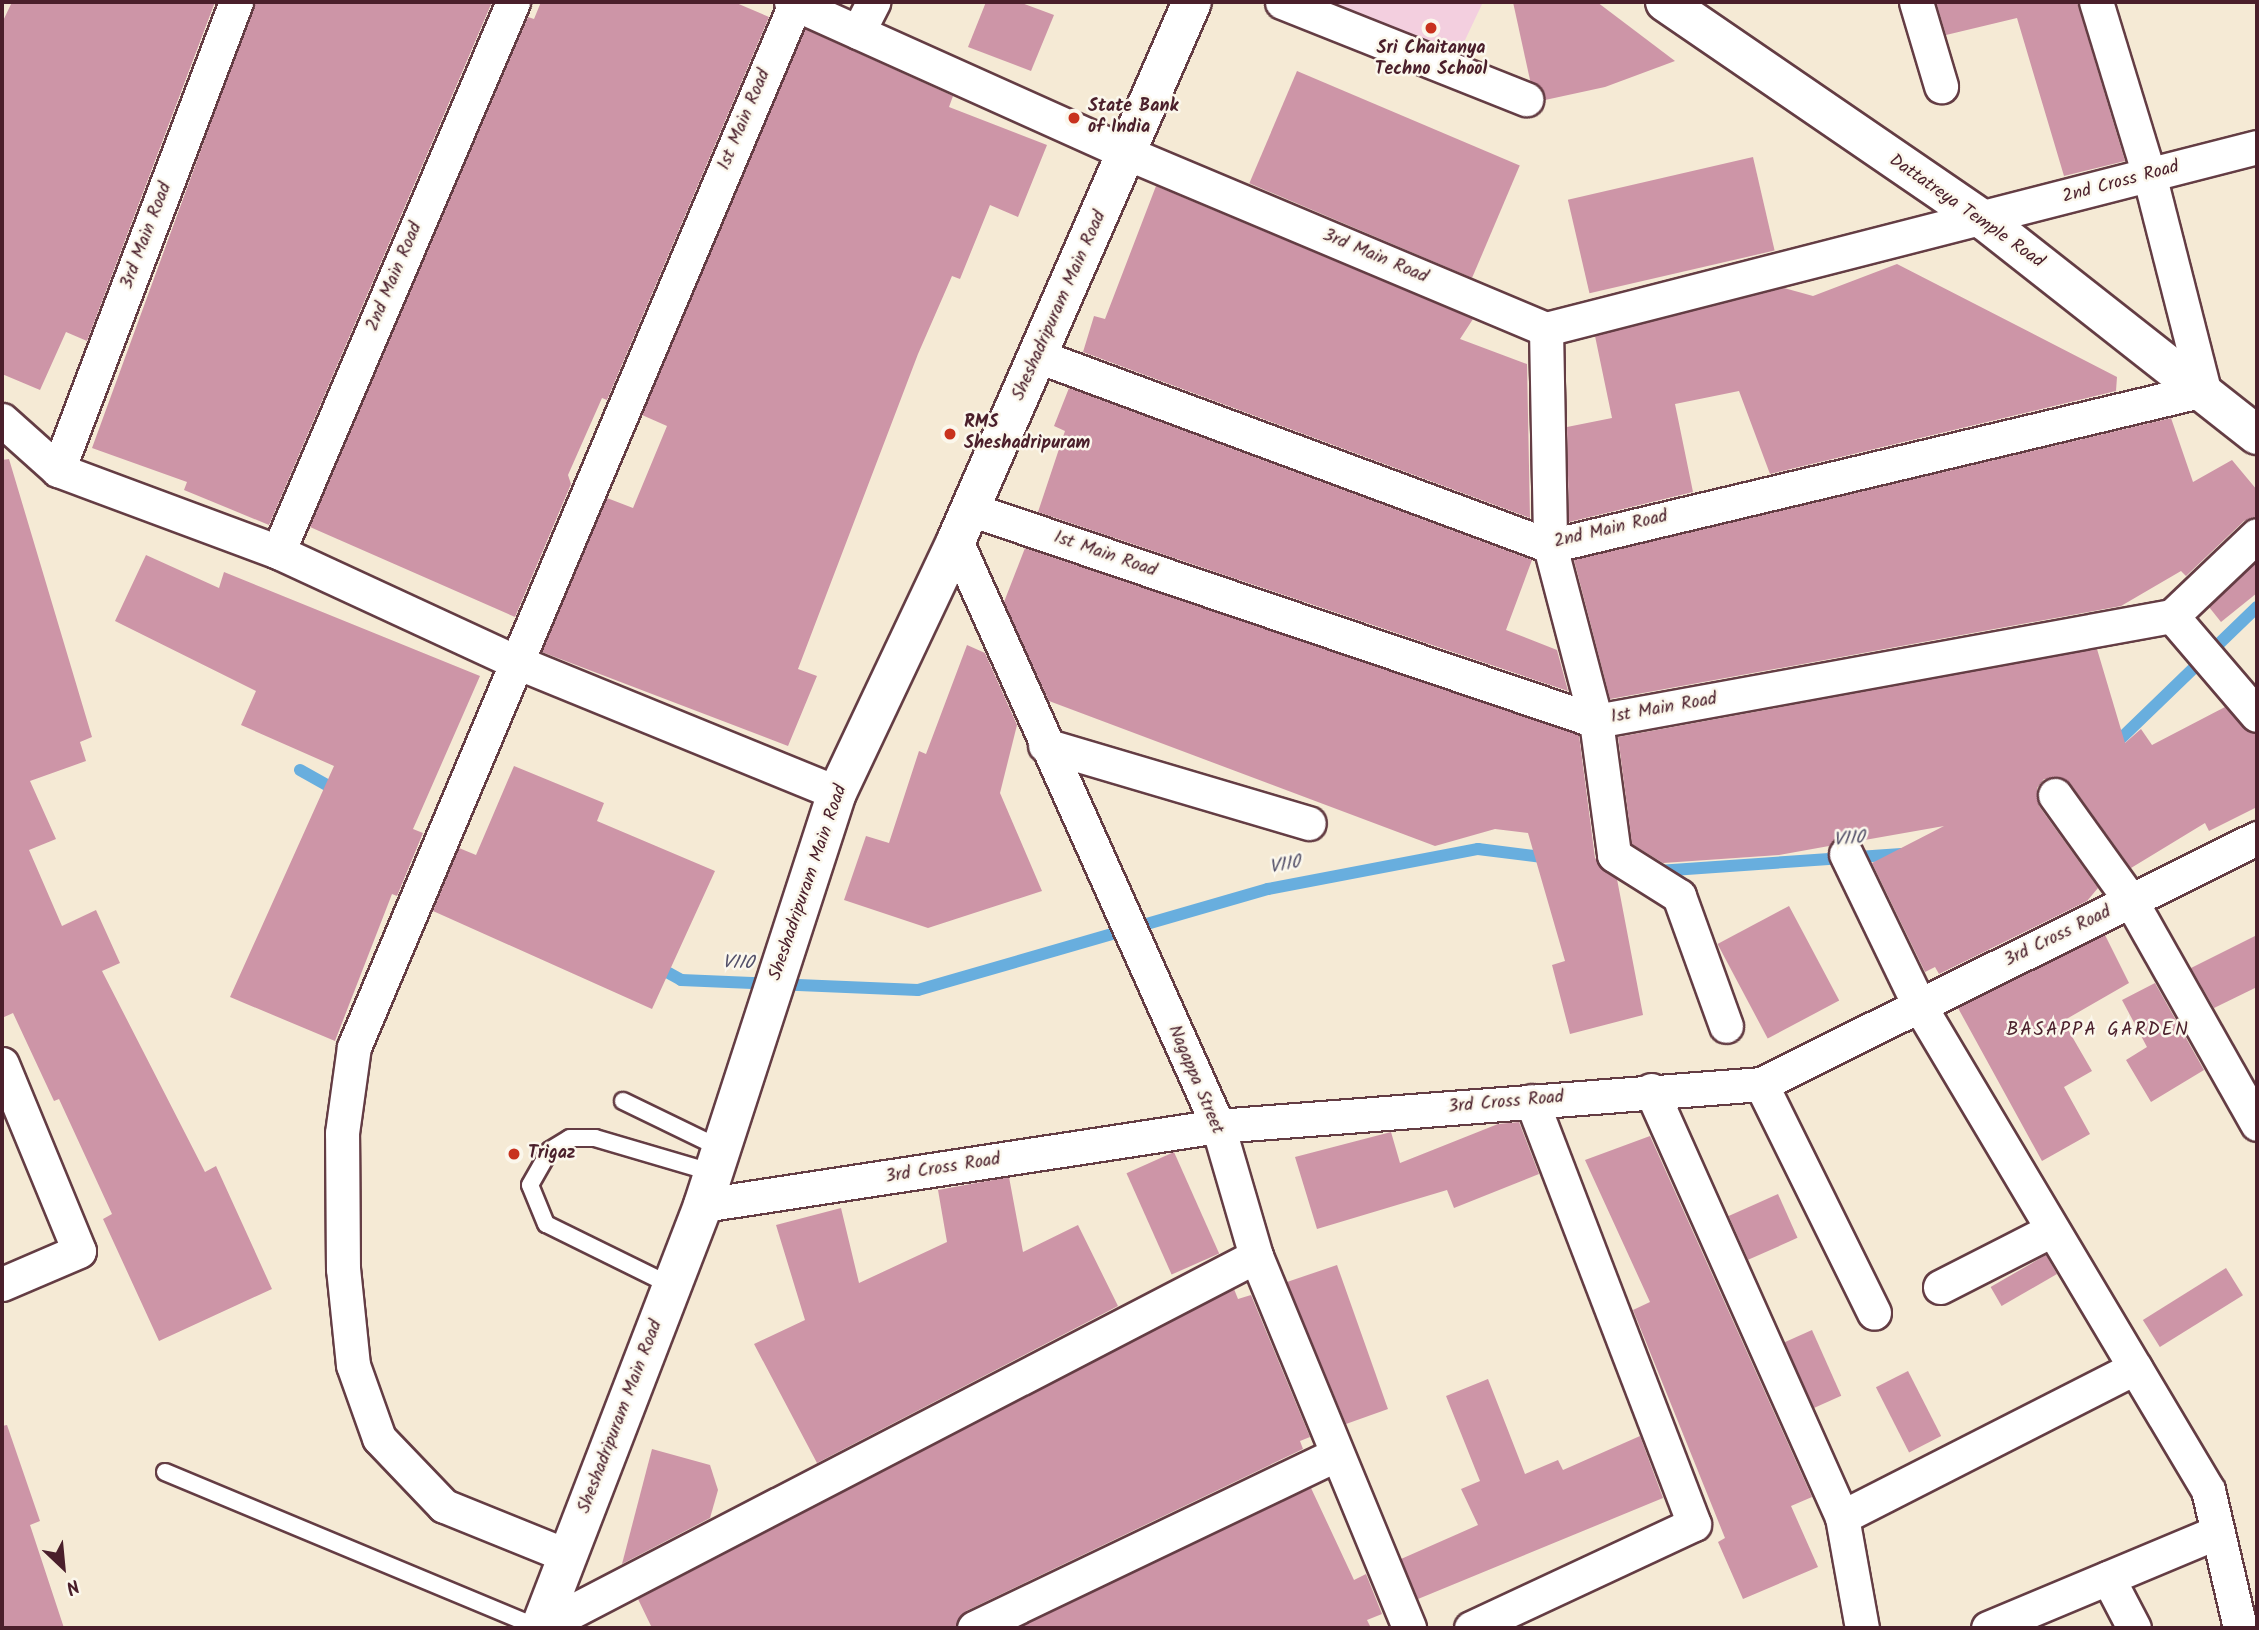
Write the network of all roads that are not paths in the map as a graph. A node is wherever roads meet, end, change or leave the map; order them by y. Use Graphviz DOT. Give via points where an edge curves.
graph roads {
  1 [pos="236,2"];
  2 [pos="513,2"];
  3 [pos="873,2"];
  4 [pos="1192,2"];
  5 [pos="1282,2"];
  6 [pos="1916,2"];
  7 [pos="2095,2"];
  8 [pos="793,3"];
  9 [pos="1683,9"];
  10 [pos="858,32"];
  11 [pos="1941,86"];
  12 [pos="1526,99"];
  13 [pos="2257,147"];
  14 [pos="1127,153"];
  15 [pos="2149,175"];
  16 [pos="1984,221"];
  17 [pos="1546,329"];
  18 [pos="1038,356"];
  19 [pos="2203,390"];
  20 [pos="13,427"];
  21 [pos="2257,435"];
  22 [pos="58,470"];
  23 [pos="963,525"];
  24 [pos="2257,535"];
  25 [pos="1550,546"];
  26 [pos="278,552"];
  27 [pos="2172,616"];
  28 [pos="514,661"];
  29 [pos="2257,715"];
  30 [pos="1596,721"];
  31 [pos="1045,745"];
  32 [pos="837,793"];
  33 [pos="2055,796"];
  34 [pos="1310,823"];
  35 [pos="2257,838"];
  36 [pos="1846,854"];
  37 [pos="2130,901"];
  38 [pos="1919,1005"];
  39 [pos="1726,1026"];
  40 [pos="2,1064"];
  41 [pos="1760,1084"];
  42 [pos="1651,1090"];
  43 [pos="623,1101"];
  44 [pos="1532,1101"];
  45 [pos="2257,1124"];
  46 [pos="1218,1126"];
  47 [pos="713,1175"];
  48 [pos="2052,1230"];
  49 [pos="1256,1256"];
  50 [pos="2,1284"];
  51 [pos="672,1286"];
  52 [pos="1940,1287"];
  53 [pos="1874,1313"];
  54 [pos="2135,1368"];
  55 [pos="1335,1455"];
  56 [pos="165,1472"];
  57 [pos="1842,1517"];
  58 [pos="2217,1532"];
  59 [pos="568,1556"];
  60 [pos="2108,1578"];
  61 [pos="540,1628"];
  62 [pos="974,1628"];
  63 [pos="1409,1628"];
  64 [pos="1471,1628"];
  65 [pos="1862,1628"];
  66 [pos="1988,1628"];
  67 [pos="2134,1628"];
  68 [pos="2240,1628"];
  1 -- 22 [label="street, 3rd Main Road"];
  2 -- 26 [label="street, 2nd Main Road"];
  3 -- 10 [label="street"];
  4 -- 14 [label="street, Sheshadripuram Main Road"];
  5 -- 12 [label="street"];
  6 -- 11 [label="street"];
  7 -- 15 [label="street"];
  8 -- 10 [label="street, 3rd Main Road"];
  8 -- 28 [label="street, 1st Main Road"];
  9 -- 16 [label="street, Dattatreya Temple Road"];
  10 -- 14 [label="street, 3rd Main Road"];
  13 -- 15 [label="street, 2nd Cross Road"];
  14 -- 17 [label="street, 3rd Main Road"];
  14 -- 18 [label="street, Sheshadripuram Main Road"];
  15 -- 16 [label="street, 2nd Cross Road"];
  15 -- 19 [label="street"];
  16 -- 17 [label="street"];
  16 -- 19 [label="street, Dattatreya Temple Road"];
  17 -- 25 [label="street"];
  18 -- 23 [label="street, Sheshadripuram Main Road"];
  18 -- 25 [label="street, 2nd Main Road"];
  19 -- 21 [label="street, Dattatreya Temple Road"];
  19 -- 25 [label="street, 2nd Main Road"];
  20 -- 22 [label="street"];
  22 -- 26 [label="street"];
  23 -- 30 [label="street, 1st Main Road"];
  23 -- 31 [label="street, Nagappa Street"];
  23 -- 32 [label="street, Sheshadripuram Main Road"];
  24 -- 27 [label="street"];
  25 -- 30 [label="street"];
  26 -- 28 [label="street"];
  27 -- 29 [label="street"];
  27 -- 30 [label="street, 1st Main Road"];
  28 -- 32 [label="street"];
  28 -- 59 [label="street, 1st Main Road" via="354,1047 341,1146 343,1269 353,1365 379,1438 444,1506"];
  30 -- 39 [label="street" via="1614,855 1679,896"];
  31 -- 34 [label="street"];
  31 -- 46 [label="street, Nagappa Street"];
  32 -- 47 [label="street, Sheshadripuram Main Road"];
  33 -- 37 [label="street"];
  35 -- 37 [label="street, 3rd Cross Road"];
  36 -- 38 [label="street"];
  37 -- 38 [label="street, 3rd Cross Road"];
  37 -- 45 [label="street"];
  38 -- 41 [label="street, 3rd Cross Road"];
  38 -- 48 [label="street"];
  40 -- 50 [label="street" via="79,1251"];
  41 -- 42 [label="street, 3rd Cross Road"];
  41 -- 53 [label="street"];
  42 -- 44 [label="street, 3rd Cross Road"];
  42 -- 57 [label="street"];
  43 -- 47 [label="lane"];
  44 -- 46 [label="street, 3rd Cross Road"];
  44 -- 64 [label="street" via="1694,1524"];
  46 -- 47 [label="street, 3rd Cross Road"];
  46 -- 49 [label="street, Nagappa Street"];
  47 -- 51 [label="street, Sheshadripuram Main Road"];
  47 -- 51 [label="lane" via="595,1138 570,1138 550,1150 530,1185 546,1224"];
  48 -- 52 [label="street"];
  48 -- 54 [label="street"];
  49 -- 55 [label="street, Nagappa Street"];
  49 -- 61 [label="street"];
  51 -- 59 [label="street, Sheshadripuram Main Road"];
  54 -- 57 [label="street"];
  54 -- 58 [label="street" via="2208,1490"];
  55 -- 62 [label="street"];
  55 -- 63 [label="street, Nagappa Street"];
  56 -- 61 [label="lane"];
  57 -- 65 [label="street"];
  58 -- 60 [label="street"];
  58 -- 68 [label="street"];
  59 -- 61 [label="street, Sheshadripuram Main Road"];
  60 -- 66 [label="street"];
  60 -- 67 [label="street"];
}
